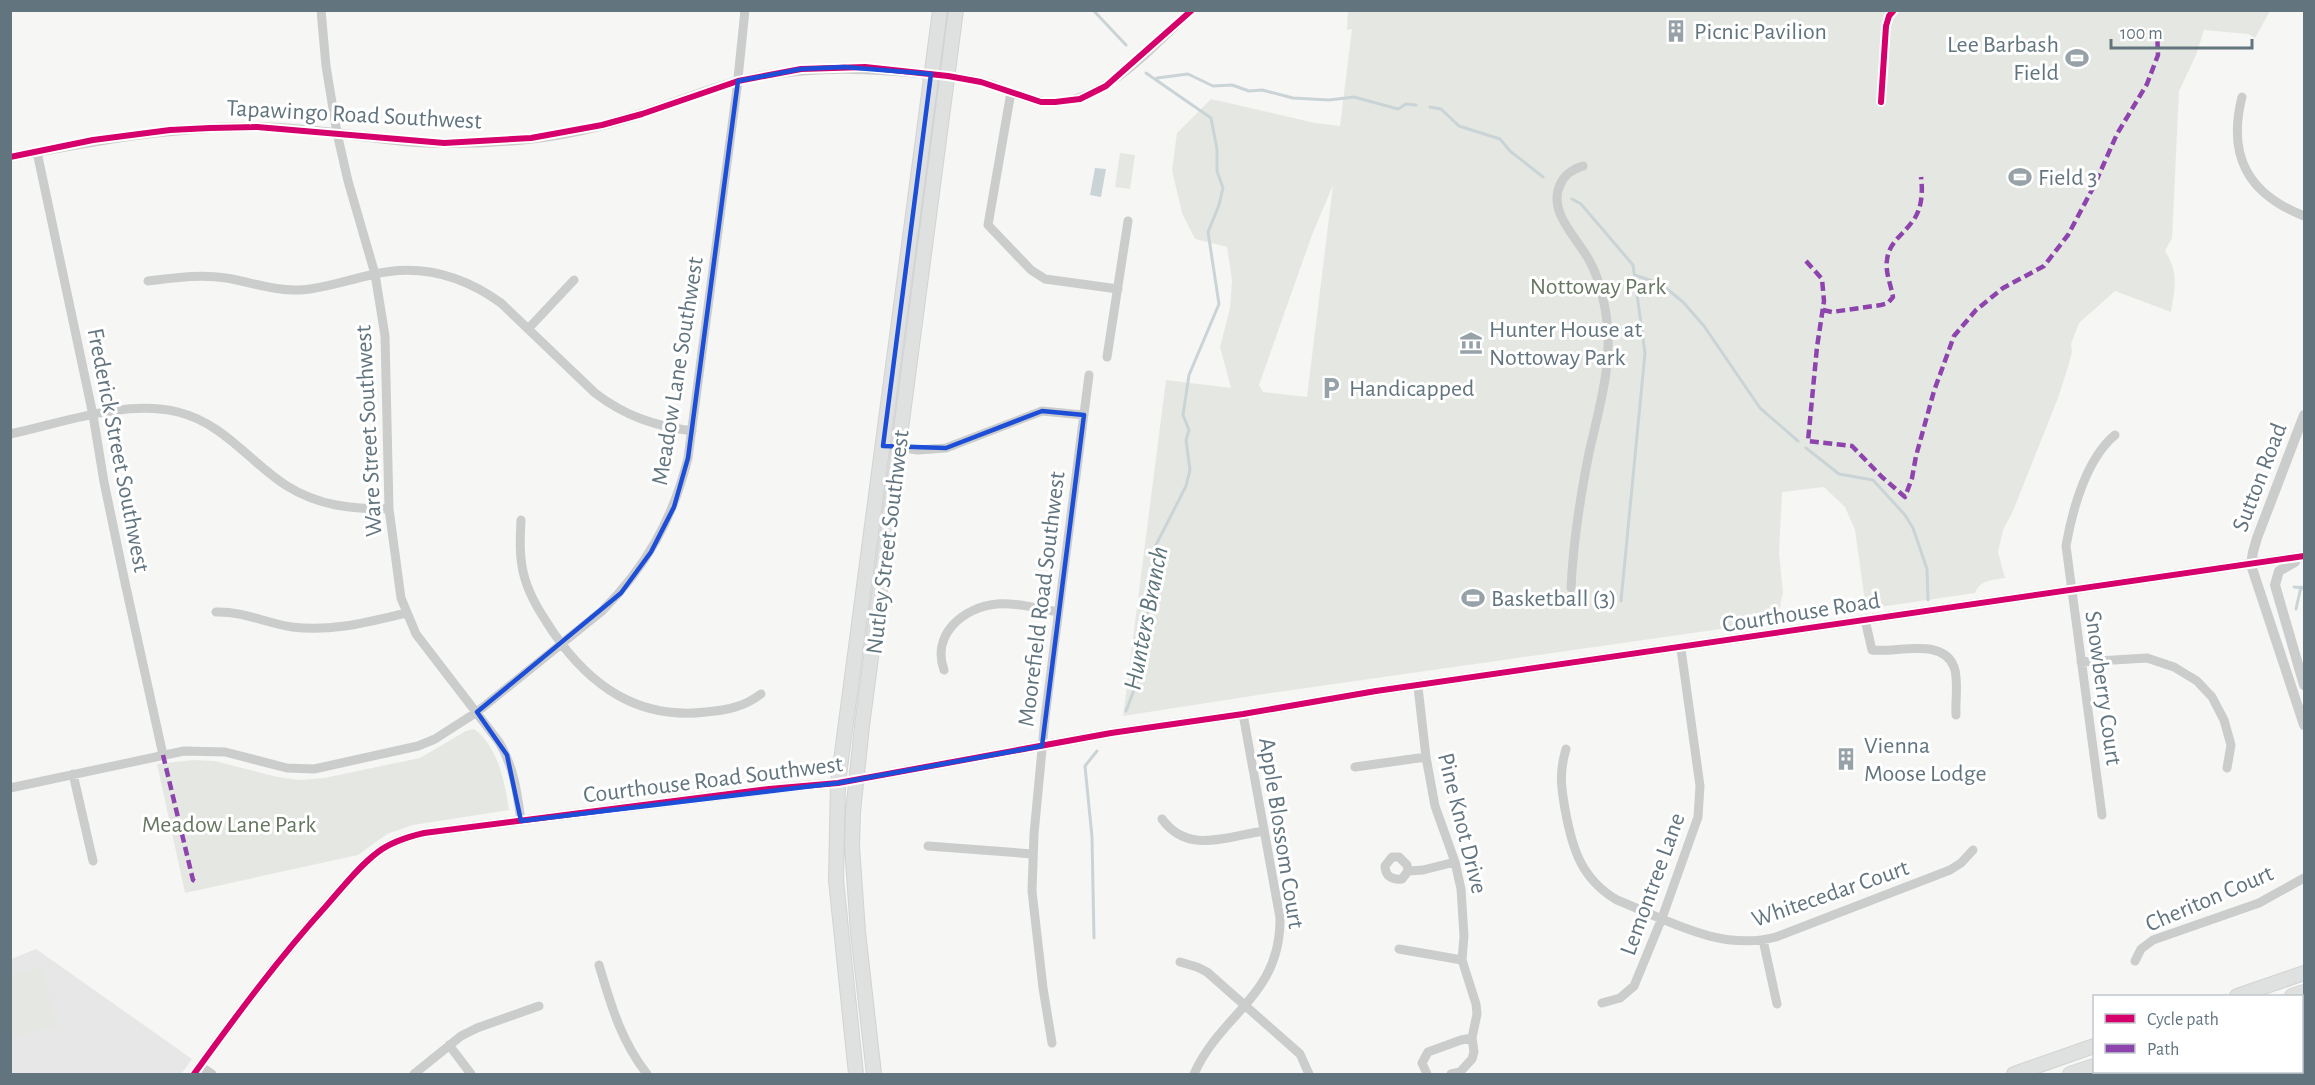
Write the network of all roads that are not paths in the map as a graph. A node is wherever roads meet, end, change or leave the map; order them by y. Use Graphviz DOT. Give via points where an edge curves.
graph roads {
  1 [pos="321,10"];
  2 [pos="745,10"];
  3 [pos="940,10"];
  4 [pos="956,10"];
  5 [pos="1191,11"];
  6 [pos="931,74"];
  7 [pos="948,76"];
  8 [pos="738,81"];
  9 [pos="1011,92"];
  10 [pos="2242,97"];
  11 [pos="337,133"];
  12 [pos="38,152"];
  13 [pos="10,157"];
  14 [pos="1583,166"];
  15 [pos="2304,216"];
  16 [pos="1128,221"];
  17 [pos="375,274"];
  18 [pos="574,280"];
  19 [pos="148,281"];
  20 [pos="1118,289"];
  21 [pos="528,329"];
  22 [pos="1107,357"];
  23 [pos="1089,375"];
  24 [pos="93,414"];
  25 [pos="2304,415"];
  26 [pos="1084,416"];
  27 [pos="692,431"];
  28 [pos="10,434"];
  29 [pos="2115,435"];
  30 [pos="883,446"];
  31 [pos="899,448"];
  32 [pos="388,509"];
  33 [pos="521,520"];
  34 [pos="2304,557"];
  35 [pos="2252,565"];
  36 [pos="1571,588"];
  37 [pos="2072,591"];
  38 [pos="216,612"];
  39 [pos="1058,612"];
  40 [pos="406,613"];
  41 [pos="1864,620"];
  42 [pos="562,644"];
  43 [pos="1682,649"];
  44 [pos="2081,662"];
  45 [pos="944,670"];
  46 [pos="2304,685"];
  47 [pos="1418,687"];
  48 [pos="761,694"];
  49 [pos="1269,710"];
  50 [pos="477,712"];
  51 [pos="1243,714"];
  52 [pos="1956,715"];
  53 [pos="2304,725"];
  54 [pos="1042,746"];
  55 [pos="1566,749"];
  56 [pos="163,755"];
  57 [pos="1426,757"];
  58 [pos="1355,767"];
  59 [pos="2227,768"];
  60 [pos="73,774"];
  61 [pos="856,780"];
  62 [pos="838,783"];
  63 [pos="10,788"];
  64 [pos="2102,814"];
  65 [pos="1162,819"];
  66 [pos="521,821"];
  67 [pos="1264,831"];
  68 [pos="928,846"];
  69 [pos="1972,850"];
  70 [pos="1033,854"];
  71 [pos="93,861"];
  72 [pos="1455,862"];
  73 [pos="1408,871"];
  74 [pos="2304,878"];
  75 [pos="1662,918"];
  76 [pos="1763,940"];
  77 [pos="1399,949"];
  78 [pos="1462,960"];
  79 [pos="2135,961"];
  80 [pos="1180,962"];
  81 [pos="599,964"];
  82 [pos="2304,973"];
  83 [pos="2240,995"];
  84 [pos="1602,1002"];
  85 [pos="1777,1004"];
  86 [pos="1245,1005"];
  87 [pos="539,1006"];
  88 [pos="1472,1038"];
  89 [pos="1052,1044"];
  90 [pos="448,1045"];
  91 [pos="2093,1046"];
  92 [pos="2093,1066"];
  93 [pos="197,1070"];
  94 [pos="212,1074"];
  95 [pos="414,1074"];
  96 [pos="471,1074"];
  97 [pos="647,1074"];
  98 [pos="856,1074"];
  99 [pos="874,1074"];
  100 [pos="1194,1074"];
  101 [pos="1309,1074"];
  102 [pos="1427,1074"];
  103 [pos="1451,1074"];
  104 [pos="2014,1074"];
  105 [pos="2070,1074"];
  1 -- 11 [label="street, Ware Street Southwest"];
  2 -- 8 [label="street, Meadow Lane Southwest"];
  3 -- 6 [label="main road, Nutley Street Southwest"];
  4 -- 7 [label="main road, Nutley Street Southwest"];
  5 -- 9 [label="street, Tapawingo Road Southwest" via="1093,94 1069,101 1041,102"];
  6 -- 7 [label="street, Tapawingo Road Southwest"];
  6 -- 8 [label="street, Tapawingo Road Southwest" via="844,67 801,69"];
  6 -- 30 [label="main road, Nutley Street Southwest"];
  7 -- 9 [label="street, Tapawingo Road Southwest"];
  7 -- 31 [label="main road, Nutley Street Southwest"];
  8 -- 11 [label="street, Tapawingo Road Southwest" via="642,114 531,138 444,143"];
  8 -- 27 [label="street, Meadow Lane Southwest"];
  9 -- 20 [label="street" via="988,225 1031,270 1045,279"];
  10 -- 15 [label="street" via="2236,138 2251,180 2268,198"];
  11 -- 12 [label="street, Tapawingo Road Southwest" via="257,127 170,130"];
  11 -- 17 [label="street, Ware Street Southwest"];
  12 -- 13 [label="street, Tapawingo Road Southwest"];
  12 -- 24 [label="street, Frederick Street Southwest"];
  14 -- 36 [label="street" via="1562,181 1557,207 1595,272 1605,305 1609,341 1580,502"];
  16 -- 20 [label="street"];
  17 -- 19 [label="street" via="299,290 207,276"];
  17 -- 21 [label="street" via="405,270 454,277 487,293"];
  17 -- 32 [label="street, Ware Street Southwest" via="387,369"];
  18 -- 21 [label="street"];
  20 -- 22 [label="street"];
  21 -- 27 [label="street" via="610,405 645,422"];
  23 -- 26 [label="street, Moorefield Road Southwest"];
  24 -- 28 [label="street"];
  24 -- 32 [label="street" via="142,408 193,417 224,433 275,477 303,495 338,506"];
  24 -- 56 [label="street, Frederick Street Southwest"];
  25 -- 35 [label="street, Sutton Road" via="2255,545"];
  26 -- 31 [label="street" via="1042,411 946,448"];
  26 -- 39 [label="street, Moorefield Road Southwest"];
  27 -- 42 [label="street, Meadow Lane Southwest" via="679,491 651,552 621,593"];
  29 -- 37 [label="street, Snowberry Court" via="2093,462 2069,531 2066,546"];
  30 -- 31 [label="street"];
  30 -- 62 [label="main road, Nutley Street Southwest"];
  31 -- 61 [label="main road, Nutley Street Southwest"];
  32 -- 40 [label="street, Ware Street Southwest" via="397,579"];
  33 -- 42 [label="street" via="524,577 536,606"];
  34 -- 35 [label="street, Courthouse Road"];
  34 -- 46 [label="street" via="2284,568 2275,580"];
  35 -- 37 [label="street, Courthouse Road"];
  35 -- 53 [label="street, Sutton Road"];
  37 -- 41 [label="street, Courthouse Road"];
  37 -- 44 [label="street, Snowberry Court"];
  38 -- 40 [label="street" via="314,628 357,625"];
  39 -- 45 [label="street" via="1005,604 971,611 944,635 940,653"];
  39 -- 54 [label="street, Moorefield Road Southwest"];
  40 -- 50 [label="street, Ware Street Southwest" via="427,650"];
  41 -- 43 [label="street, Courthouse Road"];
  41 -- 52 [label="street" via="1872,650 1928,648 1949,658 1955,669"];
  42 -- 48 [label="street" via="606,689 654,710 691,714 727,710"];
  42 -- 50 [label="street, Meadow Lane Southwest"];
  43 -- 47 [label="street, Courthouse Road"];
  43 -- 75 [label="street, Lemontree Lane" via="1700,804"];
  44 -- 59 [label="street" via="2147,658 2174,666 2197,681 2212,697 2224,720 2231,745"];
  44 -- 64 [label="street, Snowberry Court"];
  47 -- 49 [label="street, Courthouse Road"];
  47 -- 57 [label="street, Pine Knot Drive"];
  49 -- 51 [label="street, Courthouse Road Southwest"];
  50 -- 56 [label="street, Meadow Lane Southwest" via="452,730 418,746 314,769 287,768 205,750"];
  50 -- 66 [label="street, Ware Street Southwest" via="510,762"];
  51 -- 54 [label="street, Courthouse Road Southwest"];
  51 -- 67 [label="street, Apple Blossom Court"];
  54 -- 61 [label="street, Courthouse Road Southwest"];
  54 -- 70 [label="street, Moorefield Road Southwest"];
  55 -- 75 [label="street, Whitecedar Court" via="1560,781 1579,863 1606,894"];
  56 -- 60 [label="street, Meadow Lane Southwest"];
  57 -- 58 [label="street"];
  57 -- 72 [label="street, Pine Knot Drive" via="1435,806"];
  60 -- 63 [label="street, Meadow Lane Southwest"];
  60 -- 71 [label="street"];
  61 -- 62 [label="street, Courthouse Road Southwest"];
  61 -- 99 [label="main road, Nutley Street Southwest" via="854,882"];
  62 -- 66 [label="street, Courthouse Road Southwest"];
  62 -- 98 [label="main road, Nutley Street Southwest" via="836,880"];
  65 -- 67 [label="street" via="1176,834 1194,841"];
  66 -- 93 [label="street, Courthouse Road Southwest" via="424,834 394,843 375,854 280,958"];
  67 -- 86 [label="street, Apple Blossom Court" via="1280,933 1267,977"];
  68 -- 70 [label="street"];
  69 -- 76 [label="street, Whitecedar Court" via="1950,870"];
  70 -- 89 [label="street, Moorefield Road Southwest" via="1032,891"];
  72 -- 73 [label="street"];
  72 -- 78 [label="street, Pine Knot Drive" via="1464,910"];
  74 -- 79 [label="street, Cheriton Court" via="2259,903 2153,940 2141,949"];
  75 -- 76 [label="street, Whitecedar Court" via="1733,942"];
  75 -- 84 [label="street, Lemontree Lane" via="1634,986 1620,998"];
  76 -- 85 [label="street"];
  77 -- 78 [label="street"];
  78 -- 88 [label="street, Pine Knot Drive" via="1476,1004"];
  80 -- 86 [label="street" via="1207,972"];
  81 -- 97 [label="street" via="623,1039"];
  82 -- 83 [label="main road"];
  86 -- 100 [label="street, Apple Blossom Court" via="1207,1049"];
  86 -- 101 [label="street" via="1300,1054"];
  87 -- 90 [label="street" via="477,1028"];
  88 -- 102 [label="street" via="1428,1052 1422,1063"];
  88 -- 103 [label="street, Pine Knot Drive" via="1472,1059 1460,1072"];
  90 -- 95 [label="street"];
  90 -- 96 [label="street"];
  91 -- 104 [label="main road"];
  92 -- 105 [label="main road"];
  93 -- 94 [label="street"];
}
